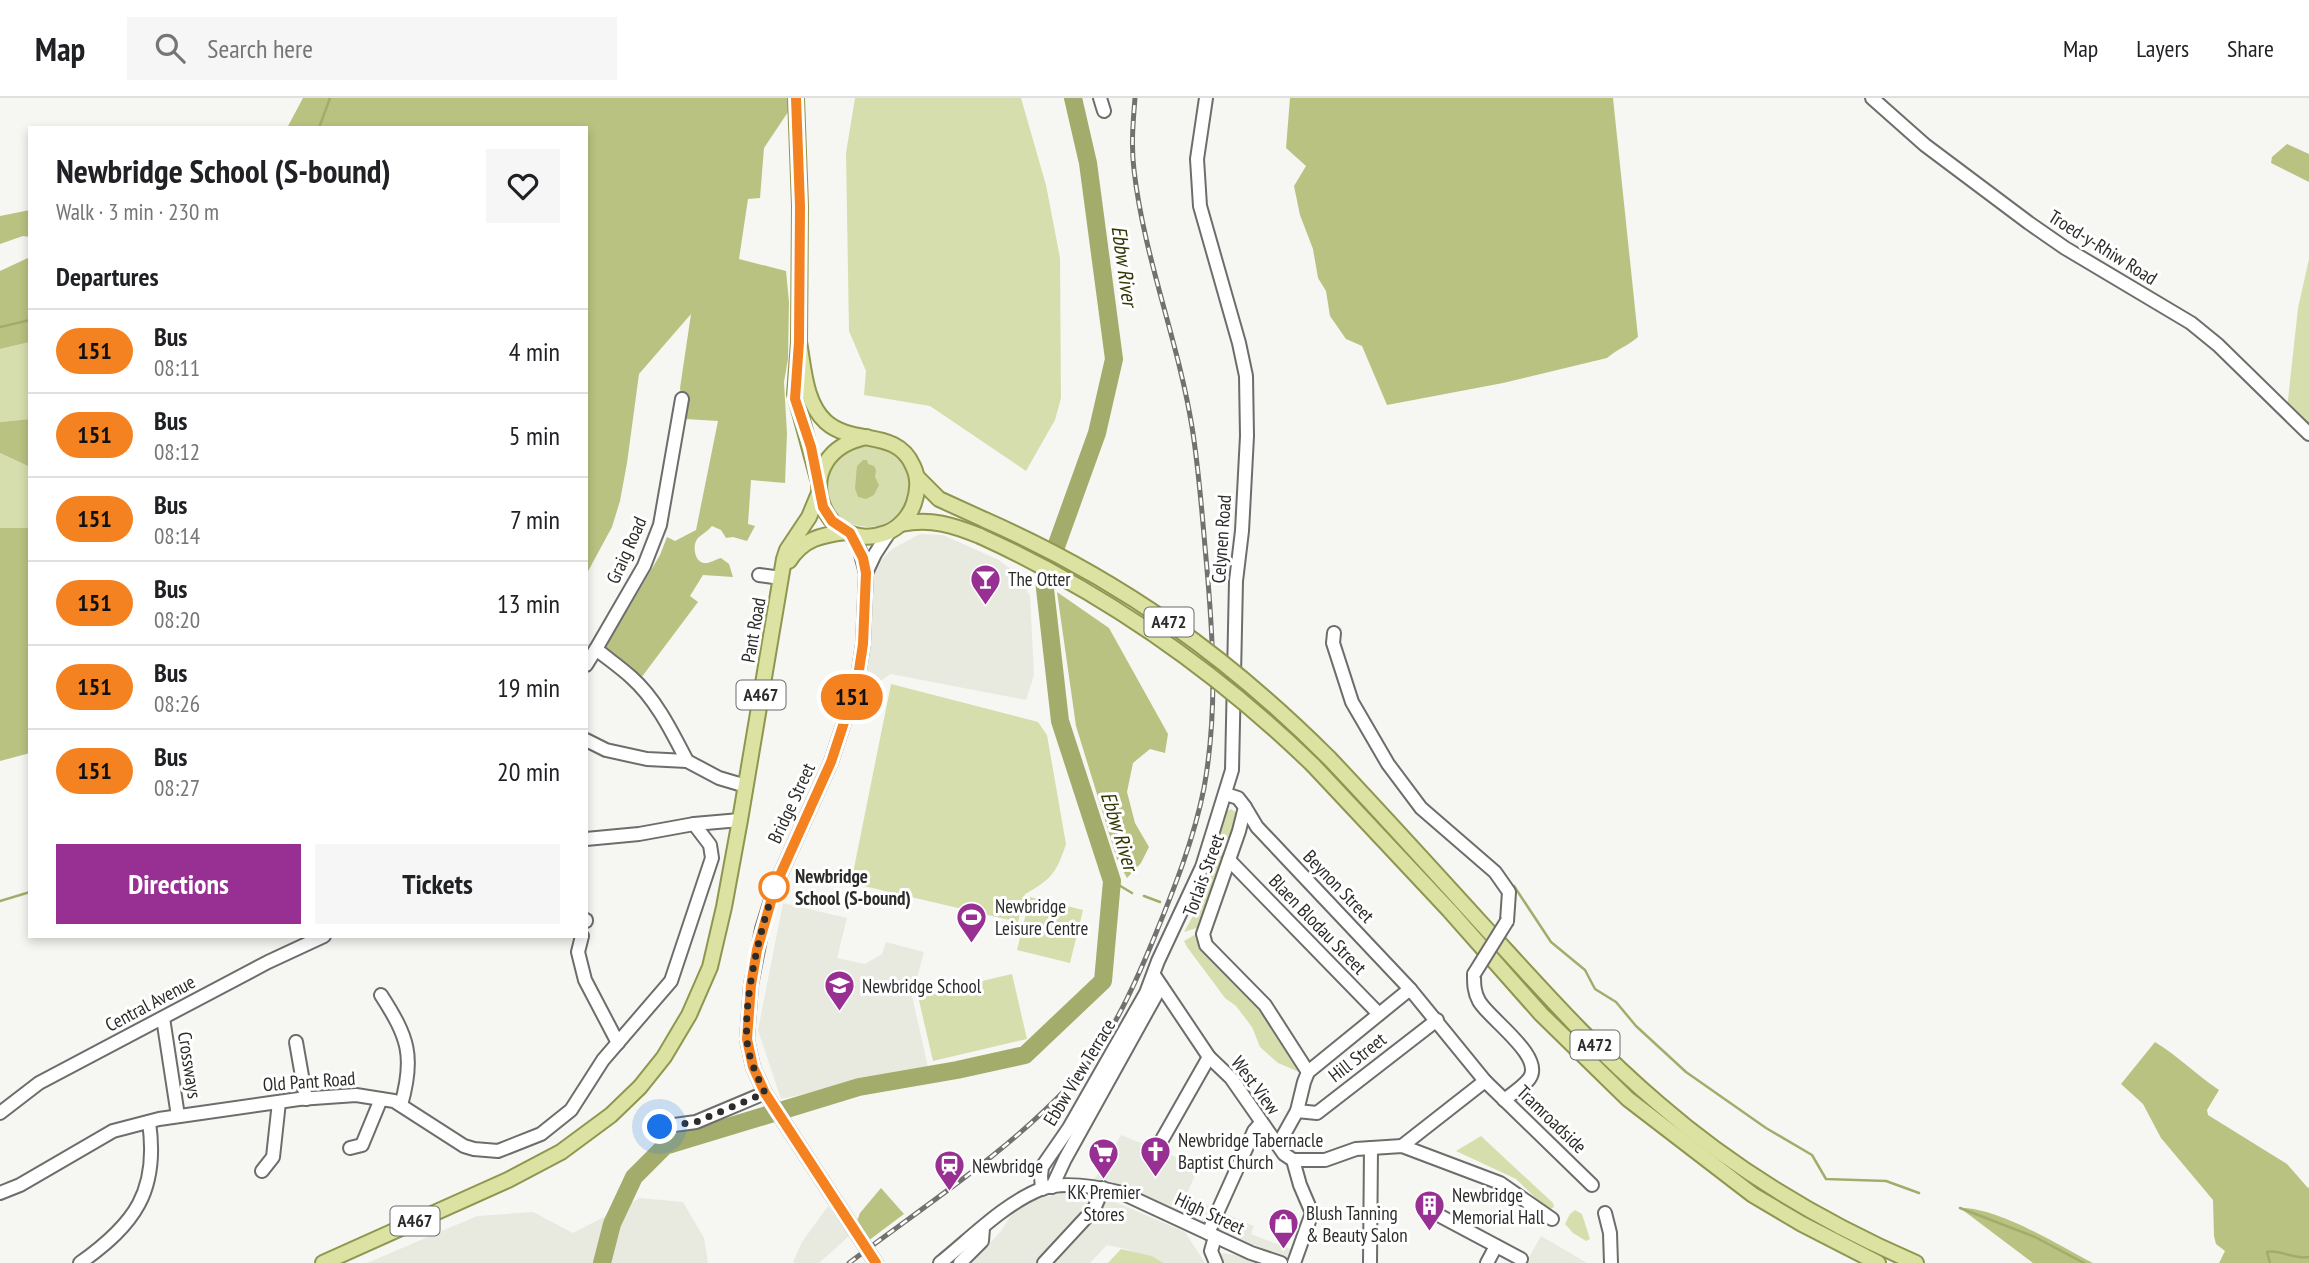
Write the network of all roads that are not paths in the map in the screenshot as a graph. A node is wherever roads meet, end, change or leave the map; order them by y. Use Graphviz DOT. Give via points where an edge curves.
graph roads {
  1 [pos="796,98"];
  2 [pos="1100,98"];
  3 [pos="1206,98"];
  4 [pos="1872,98"];
  5 [pos="1104,111"];
  6 [pos="799,342"];
  7 [pos="682,399"];
  8 [pos="2309,434"];
  9 [pos="867,437"];
  10 [pos="917,477"];
  11 [pos="819,487"];
  12 [pos="895,527"];
  13 [pos="848,532"];
  14 [pos="866,573"];
  15 [pos="782,575"];
  16 [pos="759,576"];
  17 [pos="1334,633"];
  18 [pos="596,649"];
  19 [pos="588,662"];
  20 [pos="588,741"];
  21 [pos="687,761"];
  22 [pos="746,786"];
  23 [pos="1226,794"];
  24 [pos="1245,807"];
  25 [pos="740,820"];
  26 [pos="694,824"];
  27 [pos="588,839"];
  28 [pos="1229,860"];
  29 [pos="320,938"];
  30 [pos="582,938"];
  31 [pos="1157,980"];
  32 [pos="1410,989"];
  33 [pos="381,995"];
  34 [pos="1378,1014"];
  35 [pos="163,1018"];
  36 [pos="1437,1020"];
  37 [pos="296,1042"];
  38 [pos="618,1043"];
  39 [pos="1209,1057"];
  40 [pos="1308,1072"];
  41 [pos="1485,1081"];
  42 [pos="768,1097"];
  43 [pos="306,1099"];
  44 [pos="381,1099"];
  45 [pos="1504,1100"];
  46 [pos="279,1102"];
  47 [pos="3,1105"];
  48 [pos="401,1105"];
  49 [pos="1297,1111"];
  50 [pos="178,1116"];
  51 [pos="149,1122"];
  52 [pos="1261,1123"];
  53 [pos="660,1127"];
  54 [pos="1159,1145"];
  55 [pos="1278,1145"];
  56 [pos="1402,1146"];
  57 [pos="350,1148"];
  58 [pos="1371,1148"];
  59 [pos="1293,1160"];
  60 [pos="262,1171"];
  61 [pos="1592,1185"];
  62 [pos="1047,1188"];
  63 [pos="1103,1188"];
  64 [pos="0,1193"];
  65 [pos="1427,1209"];
  66 [pos="1605,1213"];
  67 [pos="1552,1219"];
  68 [pos="984,1228"];
  69 [pos="1212,1235"];
  70 [pos="1496,1246"];
  71 [pos="1521,1259"];
  72 [pos="80,1263"];
  73 [pos="323,1263"];
  74 [pos="876,1263"];
  75 [pos="940,1263"];
  76 [pos="960,1263"];
  77 [pos="1044,1263"];
  78 [pos="1216,1263"];
  79 [pos="1281,1263"];
  80 [pos="1294,1263"];
  81 [pos="1370,1263"];
  82 [pos="1487,1263"];
  83 [pos="1611,1263"];
  84 [pos="1878,1263"];
  85 [pos="1916,1263"];
  1 -- 6 [label="main road"];
  2 -- 5 [label="street"];
  3 -- 23 [label="street, Celynen Road" via="1197,159 1200,206 1246,376 1232,770"];
  4 -- 8 [label="street, Troed-y-Rhiw Road" via="1925,145 2029,223 2191,324"];
  6 -- 9 [label="main road" via="810,397 821,416 837,430"];
  6 -- 11 [label="main road" via="795,399"];
  7 -- 18 [label="street, Graig Road" via="660,525 643,566"];
  9 -- 10 [label="main road, A472" via="898,446"];
  9 -- 11 [label="main road" via="837,449 825,463"];
  10 -- 12 [label="main road" via="914,505"];
  10 -- 85 [label="main road, A472, bridge" via="939,499 1086,570 1196,641 1280,709 1562,1012 1660,1105 1762,1181"];
  11 -- 13 [label="main road" via="827,514"];
  11 -- 15 [label="main road, Pant Road / A467" via="809,517 785,554"];
  12 -- 13 [label="main road, A472" via="867,536"];
  12 -- 14 [label="street, Bridge Street"];
  12 -- 84 [label="main road, A472, bridge" via="932,520 980,536 1081,587 1221,682 1313,765 1541,1014 1628,1099 1753,1195"];
  13 -- 14 [label="street, Bridge Street"];
  13 -- 15 [label="main road, Pant Road / A467" via="811,539"];
  14 -- 42 [label="street, Bridge Street" via="857,683 831,762 776,884 757,950 747,1039 753,1067"];
  15 -- 16 [label="street"];
  15 -- 22 [label="main road, Pant Road / A467"];
  17 -- 45 [label="street, bridge" via="1352,702 1388,764 1421,808 1495,872 1508,892 1507,921 1474,974 1480,1003 1531,1059 1530,1079"];
  18 -- 19 [label="street, Graig Road"];
  18 -- 21 [label="street" via="642,689"];
  20 -- 21 [label="street" via="647,759"];
  21 -- 22 [label="street"];
  22 -- 25 [label="main road, Pant Road / A467"];
  23 -- 24 [label="street"];
  23 -- 31 [label="street, Celynen Road"];
  24 -- 28 [label="street, Torlais Street"];
  24 -- 32 [label="street, Beynon Street" via="1257,827"];
  25 -- 26 [label="street"];
  25 -- 73 [label="main road, A467" via="710,967 664,1057 640,1087 561,1152"];
  26 -- 27 [label="street"];
  26 -- 38 [label="street, Old Pant Road" via="710,845 712,858 677,965 671,981"];
  28 -- 34 [label="street, Blaen Blodau Street"];
  28 -- 40 [label="street, Torlais Street" via="1203,934 1206,945 1265,1005"];
  29 -- 35 [label="street, Central Avenue"];
  30 -- 38 [label="street" via="578,952 585,980"];
  31 -- 39 [label="street, West View"];
  31 -- 62 [label="street, Celynen Road"];
  32 -- 34 [label="street"];
  32 -- 36 [label="street, Beynon Street"];
  33 -- 48 [label="street" via="402,1027 408,1054 408,1082"];
  34 -- 40 [label="street"];
  35 -- 47 [label="street, Central Avenue"];
  35 -- 50 [label="street, Crossways"];
  36 -- 41 [label="street, Tramroadside"];
  36 -- 49 [label="street, Hill Street" via="1317,1113"];
  37 -- 43 [label="street"];
  38 -- 48 [label="street, Old Pant Road" via="559,1122 498,1151 464,1146"];
  39 -- 52 [label="street, West View" via="1231,1078"];
  39 -- 54 [label="street"];
  40 -- 49 [label="street"];
  41 -- 45 [label="street, Tramroadside"];
  41 -- 56 [label="street"];
  42 -- 53 [label="street" via="696,1122"];
  42 -- 74 [label="street, Bridge Street"];
  43 -- 44 [label="street, Old Pant Road" via="356,1095"];
  43 -- 46 [label="street, Old Pant Road"];
  44 -- 48 [label="street, Old Pant Road"];
  44 -- 57 [label="street" via="362,1144"];
  45 -- 61 [label="street, Tramroadside"];
  46 -- 50 [label="street, Old Pant Road"];
  46 -- 60 [label="street" via="273,1157"];
  49 -- 55 [label="street"];
  50 -- 51 [label="street, Old Pant Road"];
  51 -- 64 [label="street, Old Pant Road" via="113,1131"];
  51 -- 72 [label="street" via="149,1180 137,1209 120,1231"];
  52 -- 55 [label="street, West View"];
  52 -- 69 [label="street"];
  55 -- 59 [label="street, West View"];
  56 -- 58 [label="street"];
  56 -- 67 [label="street" via="1500,1183"];
  58 -- 59 [label="street" via="1325,1160"];
  58 -- 81 [label="street"];
  59 -- 80 [label="street, West View" via="1312,1213"];
  62 -- 63 [label="street, High Street"];
  62 -- 68 [label="street, High Street" via="1011,1206"];
  63 -- 69 [label="street, High Street"];
  63 -- 77 [label="street" via="1094,1209"];
  65 -- 70 [label="street"];
  66 -- 83 [label="street"];
  68 -- 75 [label="street, High Street"];
  68 -- 76 [label="street" via="982,1241"];
  69 -- 78 [label="street" via="1210,1251"];
  69 -- 79 [label="street, High Street"];
  70 -- 71 [label="street"];
  70 -- 82 [label="street"];
}
